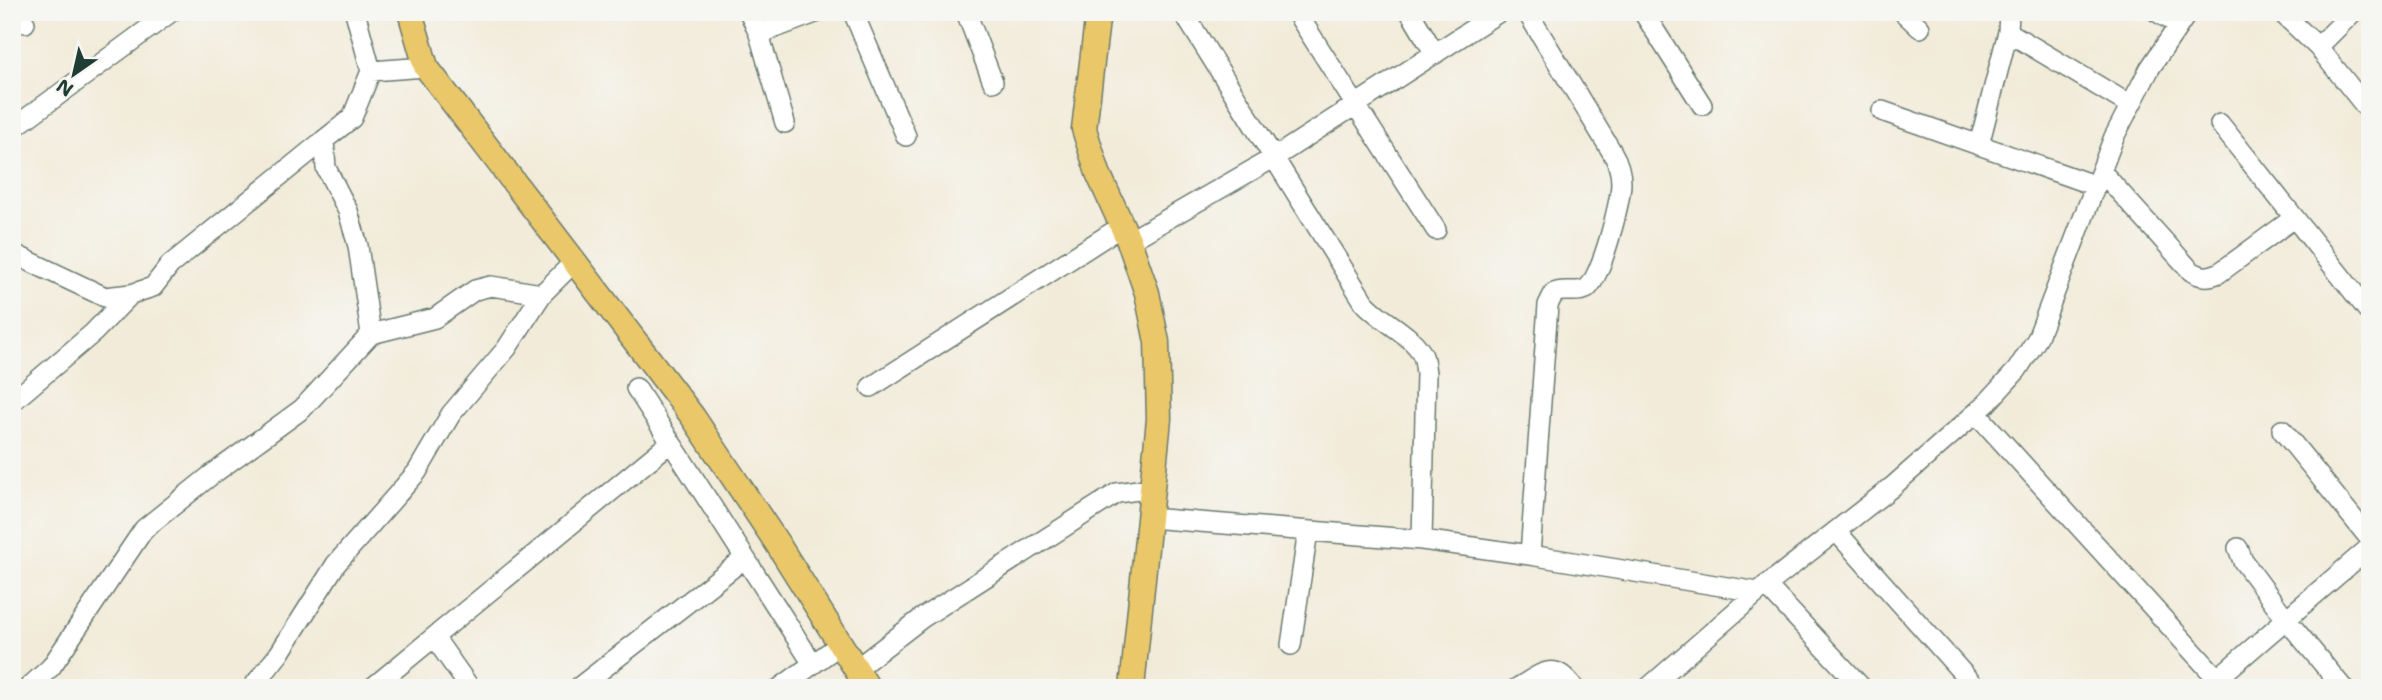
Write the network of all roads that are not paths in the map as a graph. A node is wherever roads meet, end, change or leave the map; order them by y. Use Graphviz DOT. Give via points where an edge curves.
graph roads {
  1 [pos="171,12"];
  2 [pos="355,12"];
  3 [pos="410,12"];
  4 [pos="749,12"];
  5 [pos="818,12"];
  6 [pos="853,12"];
  7 [pos="966,12"];
  8 [pos="1098,12"];
  9 [pos="1183,12"];
  10 [pos="1296,12"];
  11 [pos="1410,12"];
  12 [pos="1499,12"];
  13 [pos="1528,12"];
  14 [pos="1643,12"];
  15 [pos="1903,12"];
  16 [pos="2009,12"];
  17 [pos="2157,12"];
  18 [pos="2281,12"];
  19 [pos="2353,12"];
  20 [pos="2183,19"];
  21 [pos="1920,28"];
  22 [pos="2008,32"];
  23 [pos="759,34"];
  24 [pos="2318,47"];
  25 [pos="1435,54"];
  26 [pos="426,67"];
  27 [pos="371,71"];
  28 [pos="993,82"];
  29 [pos="1702,104"];
  30 [pos="1356,105"];
  31 [pos="2130,105"];
  32 [pos="1882,111"];
  33 [pos="2370,112"];
  34 [pos="785,123"];
  35 [pos="2220,124"];
  36 [pos="12,129"];
  37 [pos="906,136"];
  38 [pos="324,140"];
  39 [pos="1979,145"];
  40 [pos="1275,157"];
  41 [pos="2098,178"];
  42 [pos="2294,218"];
  43 [pos="1436,230"];
  44 [pos="1125,234"];
  45 [pos="12,253"];
  46 [pos="574,262"];
  47 [pos="131,294"];
  48 [pos="542,294"];
  49 [pos="2370,313"];
  50 [pos="371,334"];
  51 [pos="871,387"];
  52 [pos="636,388"];
  53 [pos="12,402"];
  54 [pos="1976,413"];
  55 [pos="2282,430"];
  56 [pos="671,443"];
  57 [pos="1152,488"];
  58 [pos="1149,518"];
  59 [pos="1308,531"];
  60 [pos="1836,531"];
  61 [pos="2370,539"];
  62 [pos="1422,540"];
  63 [pos="2370,547"];
  64 [pos="2238,548"];
  65 [pos="1530,555"];
  66 [pos="745,558"];
  67 [pos="1762,589"];
  68 [pos="2286,619"];
  69 [pos="434,636"];
  70 [pos="842,643"];
  71 [pos="1290,645"];
  72 [pos="813,664"];
  73 [pos="862,678"];
  74 [pos="2222,683"];
  75 [pos="27,688"];
  76 [pos="252,688"];
  77 [pos="372,688"];
  78 [pos="470,688"];
  79 [pos="578,688"];
  80 [pos="779,688"];
  81 [pos="1132,688"];
  82 [pos="1517,688"];
  83 [pos="1574,688"];
  84 [pos="1648,688"];
  85 [pos="1861,688"];
  86 [pos="1976,688"];
  87 [pos="2343,688"];
  1 -- 36 [label="street"];
  2 -- 27 [label="street"];
  3 -- 26 [label="main road"];
  4 -- 23 [label="street"];
  5 -- 23 [label="street"];
  6 -- 37 [label="street"];
  7 -- 28 [label="street"];
  8 -- 44 [label="main road" via="1084,129"];
  9 -- 40 [label="street"];
  10 -- 30 [label="street"];
  11 -- 25 [label="street"];
  12 -- 25 [label="street"];
  13 -- 65 [label="street" via="1612,152 1621,181 1596,278 1586,289 1554,292 1548,304"];
  14 -- 29 [label="street"];
  15 -- 21 [label="street"];
  16 -- 22 [label="street"];
  17 -- 20 [label="street"];
  18 -- 24 [label="street"];
  19 -- 24 [label="street"];
  20 -- 31 [label="street"];
  22 -- 31 [label="street"];
  22 -- 39 [label="street"];
  23 -- 34 [label="street"];
  24 -- 33 [label="street"];
  25 -- 30 [label="street"];
  26 -- 27 [label="street"];
  26 -- 46 [label="main road"];
  27 -- 38 [label="street" via="352,118"];
  30 -- 40 [label="street"];
  30 -- 43 [label="street"];
  31 -- 41 [label="street"];
  32 -- 39 [label="street"];
  35 -- 42 [label="street"];
  38 -- 47 [label="street" via="170,265 153,286"];
  38 -- 50 [label="street" via="326,168 348,211 358,246"];
  39 -- 41 [label="street"];
  40 -- 44 [label="street"];
  40 -- 62 [label="street" via="1364,302 1423,355"];
  41 -- 42 [label="street" via="2200,276 2219,273"];
  41 -- 54 [label="street" via="2037,339 2017,370"];
  42 -- 49 [label="street"];
  44 -- 51 [label="street"];
  44 -- 57 [label="main road" via="1147,293 1157,342 1159,419"];
  45 -- 47 [label="street" via="104,297"];
  46 -- 48 [label="street"];
  46 -- 70 [label="main road" via="717,451"];
  47 -- 53 [label="street"];
  48 -- 50 [label="street" via="491,286 475,290 435,318"];
  48 -- 76 [label="street" via="507,348 451,414 417,472 336,564"];
  50 -- 75 [label="street" via="302,409 144,529 51,667"];
  52 -- 56 [label="street"];
  54 -- 60 [label="street"];
  54 -- 74 [label="street"];
  55 -- 61 [label="street"];
  56 -- 66 [label="street"];
  56 -- 69 [label="street"];
  57 -- 58 [label="main road"];
  57 -- 73 [label="street" via="1117,494 922,618"];
  58 -- 59 [label="street"];
  58 -- 81 [label="main road"];
  59 -- 62 [label="street"];
  59 -- 71 [label="street"];
  60 -- 67 [label="street"];
  60 -- 86 [label="street"];
  62 -- 65 [label="street"];
  63 -- 68 [label="street"];
  64 -- 68 [label="street"];
  65 -- 67 [label="street"];
  66 -- 72 [label="street"];
  66 -- 79 [label="street"];
  67 -- 84 [label="street"];
  67 -- 85 [label="street"];
  68 -- 74 [label="street"];
  68 -- 87 [label="street"];
  69 -- 77 [label="street"];
  69 -- 78 [label="street"];
  70 -- 72 [label="street"];
  70 -- 73 [label="main road"];
  72 -- 80 [label="street"];
  82 -- 83 [label="street" via="1555,670"];
}
